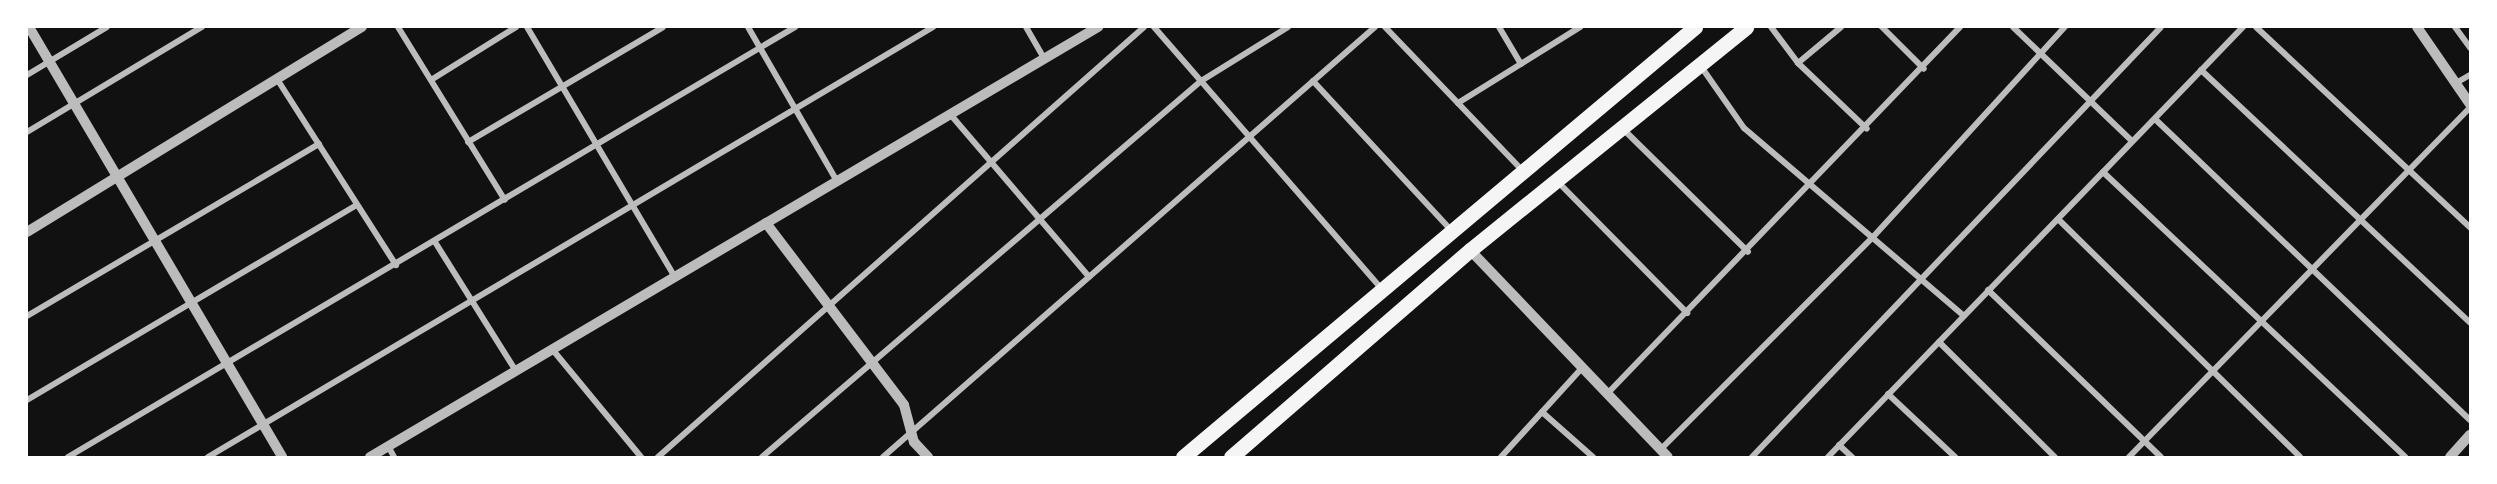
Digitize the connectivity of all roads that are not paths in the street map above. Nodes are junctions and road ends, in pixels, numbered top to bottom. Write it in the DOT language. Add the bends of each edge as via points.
graph roads {
  1 [pos="29,27"];
  2 [pos="107,27"];
  3 [pos="202,27"];
  4 [pos="362,27"];
  5 [pos="398,27"];
  6 [pos="516,27"];
  7 [pos="527,27"];
  8 [pos="663,27"];
  9 [pos="748,27"];
  10 [pos="795,27"];
  11 [pos="933,27"];
  12 [pos="1026,27"];
  13 [pos="1098,27"];
  14 [pos="1144,27"];
  15 [pos="1154,27"];
  16 [pos="1288,27"];
  17 [pos="1375,27"];
  18 [pos="1385,27"];
  19 [pos="1498,27"];
  20 [pos="1580,27"];
  21 [pos="1695,27"];
  22 [pos="1746,27"];
  23 [pos="1772,27"];
  24 [pos="1841,27"];
  25 [pos="1882,27"];
  26 [pos="1960,27"];
  27 [pos="2013,27"];
  28 [pos="2065,27"];
  29 [pos="2161,27"];
  30 [pos="2243,27"];
  31 [pos="2256,27"];
  32 [pos="2417,27"];
  33 [pos="2455,27"];
  34 [pos="349,30"];
  35 [pos="760,48"];
  36 [pos="2470,48"];
  37 [pos="2040,53"];
  38 [pos="1044,58"];
  39 [pos="50,62"];
  40 [pos="1698,62"];
  41 [pos="1798,63"];
  42 [pos="1521,64"];
  43 [pos="1924,69"];
  44 [pos="2201,70"];
  45 [pos="27,75"];
  46 [pos="2470,75"];
  47 [pos="277,79"];
  48 [pos="431,80"];
  49 [pos="1201,81"];
  50 [pos="1313,81"];
  51 [pos="2456,83"];
  52 [pos="561,89"];
  53 [pos="1458,103"];
  54 [pos="74,104"];
  55 [pos="2091,104"];
  56 [pos="794,106"];
  57 [pos="2470,106"];
  58 [pos="950,114"];
  59 [pos="2155,118"];
  60 [pos="1621,127"];
  61 [pos="1867,129"];
  62 [pos="27,132"];
  63 [pos="1250,137"];
  64 [pos="2132,141"];
  65 [pos="468,142"];
  66 [pos="319,144"];
  67 [pos="596,146"];
  68 [pos="991,164"];
  69 [pos="2408,166"];
  70 [pos="1521,169"];
  71 [pos="2103,172"];
  72 [pos="117,177"];
  73 [pos="1556,180"];
  74 [pos="837,181"];
  75 [pos="1812,186"];
  76 [pos="505,200"];
  77 [pos="357,205"];
  78 [pos="631,205"];
  79 [pos="2058,219"];
  80 [pos="2358,219"];
  81 [pos="1039,221"];
  82 [pos="766,223"];
  83 [pos="2470,227"];
  84 [pos="1450,229"];
  85 [pos="27,232"];
  86 [pos="1873,237"];
  87 [pos="152,238"];
  88 [pos="435,242"];
  89 [pos="1470,250"];
  90 [pos="1748,252"];
  91 [pos="396,265"];
  92 [pos="2311,265"];
  93 [pos="675,277"];
  94 [pos="1089,277"];
  95 [pos="1922,280"];
  96 [pos="1381,288"];
  97 [pos="1988,290"];
  98 [pos="470,300"];
  99 [pos="190,302"];
  100 [pos="830,308"];
  101 [pos="1688,313"];
  102 [pos="27,316"];
  103 [pos="1964,316"];
  104 [pos="2259,321"];
  105 [pos="2470,323"];
  106 [pos="1939,342"];
  107 [pos="552,349"];
  108 [pos="872,362"];
  109 [pos="228,365"];
  110 [pos="1582,368"];
  111 [pos="516,371"];
  112 [pos="2212,371"];
  113 [pos="1607,394"];
  114 [pos="1888,394"];
  115 [pos="27,400"];
  116 [pos="1542,412"];
  117 [pos="2470,420"];
  118 [pos="263,424"];
  119 [pos="914,430"];
  120 [pos="2470,435"];
  121 [pos="2144,441"];
  122 [pos="1839,445"];
  123 [pos="388,446"];
  124 [pos="1664,453"];
  125 [pos="68,457"];
  126 [pos="208,457"];
  127 [pos="282,457"];
  128 [pos="370,457"];
  129 [pos="394,457"];
  130 [pos="641,457"];
  131 [pos="658,457"];
  132 [pos="762,457"];
  133 [pos="883,457"];
  134 [pos="928,457"];
  135 [pos="1183,457"];
  136 [pos="1231,457"];
  137 [pos="1501,457"];
  138 [pos="1593,457"];
  139 [pos="1752,457"];
  140 [pos="1828,457"];
  141 [pos="1852,457"];
  142 [pos="1955,457"];
  143 [pos="2055,457"];
  144 [pos="2128,457"];
  145 [pos="2161,457"];
  146 [pos="2300,457"];
  147 [pos="2405,457"];
  148 [pos="2450,457"];
  1 -- 39 [label="street"];
  2 -- 39 [label="street"];
  3 -- 54 [label="street"];
  4 -- 34 [label="street"];
  5 -- 48 [label="street"];
  6 -- 48 [label="street"];
  7 -- 52 [label="street"];
  8 -- 52 [label="street"];
  9 -- 35 [label="street"];
  10 -- 35 [label="street"];
  11 -- 56 [label="street"];
  12 -- 38 [label="street"];
  13 -- 38 [label="street"];
  14 -- 68 [label="street"];
  15 -- 49 [label="street"];
  16 -- 49 [label="street"];
  17 -- 50 [label="street"];
  18 -- 53 [label="street"];
  19 -- 42 [label="street"];
  20 -- 42 [label="street"];
  21 -- 70 [label="main road"];
  22 -- 40 [label="main road"];
  23 -- 41 [label="street"];
  24 -- 41 [label="street"];
  25 -- 43 [label="street"];
  26 -- 43 [label="street"];
  27 -- 37 [label="street"];
  28 -- 37 [label="street"];
  29 -- 55 [label="street"];
  30 -- 44 [label="street"];
  31 -- 69 [label="street"];
  32 -- 51 [label="street"];
  33 -- 36 [label="street"];
  34 -- 47 [label="street"];
  35 -- 56 [label="street"];
  35 -- 67 [label="street"];
  37 -- 55 [label="street"];
  37 -- 86 [label="street"];
  38 -- 58 [label="street"];
  39 -- 45 [label="street"];
  39 -- 54 [label="street"];
  40 -- 60 [label="main road"];
  40 -- 75 [label="street" via="1744,128"];
  41 -- 61 [label="street"];
  42 -- 53 [label="street"];
  43 -- 61 [label="street"];
  44 -- 59 [label="street"];
  44 -- 80 [label="street"];
  46 -- 51 [label="street"];
  47 -- 66 [label="street"];
  47 -- 72 [label="street"];
  48 -- 65 [label="street"];
  49 -- 63 [label="street"];
  49 -- 81 [label="street"];
  50 -- 63 [label="street"];
  50 -- 84 [label="street"];
  51 -- 57 [label="street"];
  52 -- 65 [label="street"];
  52 -- 67 [label="street"];
  53 -- 70 [label="street"];
  54 -- 62 [label="street"];
  54 -- 72 [label="street"];
  55 -- 64 [label="street"];
  55 -- 95 [label="street"];
  56 -- 74 [label="street"];
  56 -- 78 [label="street"];
  57 -- 69 [label="street"];
  58 -- 68 [label="street"];
  58 -- 74 [label="street"];
  59 -- 64 [label="street"];
  59 -- 92 [label="street"];
  60 -- 73 [label="main road"];
  60 -- 90 [label="street"];
  61 -- 75 [label="street"];
  63 -- 94 [label="street"];
  63 -- 96 [label="street"];
  64 -- 71 [label="street"];
  65 -- 76 [label="street"];
  66 -- 77 [label="street"];
  66 -- 87 [label="street"];
  67 -- 76 [label="street"];
  67 -- 78 [label="street"];
  68 -- 81 [label="street"];
  68 -- 100 [label="street"];
  69 -- 80 [label="street"];
  69 -- 83 [label="street"];
  70 -- 84 [label="main road"];
  71 -- 79 [label="street"];
  71 -- 104 [label="street"];
  72 -- 85 [label="street"];
  72 -- 87 [label="street"];
  73 -- 89 [label="main road"];
  73 -- 101 [label="street"];
  74 -- 82 [label="street"];
  75 -- 86 [label="street"];
  75 -- 90 [label="street"];
  76 -- 88 [label="street"];
  77 -- 91 [label="street"];
  77 -- 99 [label="street"];
  78 -- 93 [label="street"];
  78 -- 98 [label="street"];
  79 -- 97 [label="street"];
  79 -- 112 [label="street"];
  80 -- 92 [label="street"];
  80 -- 105 [label="street"];
  81 -- 94 [label="street"];
  81 -- 108 [label="street"];
  82 -- 93 [label="street"];
  82 -- 100 [label="street"];
  84 -- 96 [label="main road"];
  86 -- 95 [label="street"];
  86 -- 124 [label="street"];
  87 -- 99 [label="street"];
  87 -- 102 [label="street"];
  88 -- 91 [label="street"];
  88 -- 98 [label="street"];
  89 -- 110 [label="street"];
  89 -- 136 [label="main road"];
  90 -- 101 [label="street"];
  91 -- 109 [label="street"];
  92 -- 104 [label="street"];
  92 -- 117 [label="street"];
  93 -- 107 [label="street"];
  94 -- 119 [label="street"];
  95 -- 103 [label="street"];
  95 -- 139 [label="street"];
  96 -- 135 [label="main road"];
  97 -- 103 [label="street"];
  97 -- 121 [label="street"];
  98 -- 111 [label="street"];
  98 -- 118 [label="street"];
  99 -- 109 [label="street"];
  99 -- 115 [label="street"];
  100 -- 108 [label="street"];
  100 -- 131 [label="street"];
  101 -- 113 [label="street"];
  103 -- 106 [label="street"];
  104 -- 112 [label="street"];
  104 -- 147 [label="street"];
  106 -- 114 [label="street"];
  106 -- 143 [label="street"];
  107 -- 111 [label="street"];
  107 -- 130 [label="street"];
  108 -- 119 [label="street" via="904,405"];
  108 -- 132 [label="street"];
  109 -- 118 [label="street"];
  109 -- 125 [label="street"];
  110 -- 113 [label="street"];
  110 -- 116 [label="street"];
  111 -- 123 [label="street"];
  112 -- 121 [label="street"];
  112 -- 146 [label="street"];
  113 -- 124 [label="street"];
  114 -- 122 [label="street"];
  114 -- 142 [label="street"];
  116 -- 137 [label="street"];
  116 -- 138 [label="street"];
  118 -- 126 [label="street"];
  118 -- 127 [label="street"];
  119 -- 133 [label="street"];
  119 -- 134 [label="street" via="914,442"];
  120 -- 148 [label="street"];
  121 -- 144 [label="street"];
  121 -- 145 [label="street"];
  122 -- 140 [label="street"];
  122 -- 141 [label="street"];
  123 -- 128 [label="street"];
  123 -- 129 [label="street"];
}
